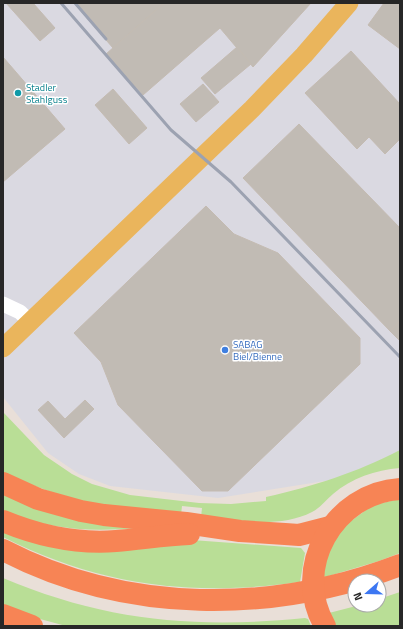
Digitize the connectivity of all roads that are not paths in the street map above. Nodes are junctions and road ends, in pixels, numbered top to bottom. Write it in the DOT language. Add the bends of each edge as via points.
graph roads {
  1 [pos="349,3"];
  2 [pos="3,304"];
  3 [pos="30,322"];
  4 [pos="3,348"];
  5 [pos="3,483"];
  6 [pos="400,489"];
  7 [pos="3,521"];
  8 [pos="330,527"];
  9 [pos="240,531"];
  10 [pos="3,550"];
  11 [pos="400,565"];
  12 [pos="3,566"];
  13 [pos="400,580"];
  14 [pos="387,584"];
  15 [pos="347,597"];
  16 [pos="3,615"];
  17 [pos="3,623"];
  18 [pos="323,623"];
  19 [pos="19,626"];
  20 [pos="32,626"];
  1 -- 3 [label="main road" via="252,109"];
  2 -- 3 [label="street" via="20,312"];
  3 -- 4 [label="main road"];
  5 -- 9 [label="highway" via="38,499 81,511"];
  6 -- 8 [label="highway" via="374,494 364,499 345,512"];
  7 -- 9 [label="highway" via="48,536 81,541 116,541"];
  8 -- 9 [label="highway" via="299,535"];
  8 -- 18 [label="highway" via="318,550 314,574 314,593"];
  10 -- 11 [label="highway" via="58,574 103,587 151,596 194,600 251,600 300,594 346,583"];
  12 -- 15 [label="highway" via="57,588 96,600 168,612 266,612"];
  13 -- 14 [label="highway"];
  16 -- 20 [label="highway"];
  17 -- 19 [label="highway"];
}
